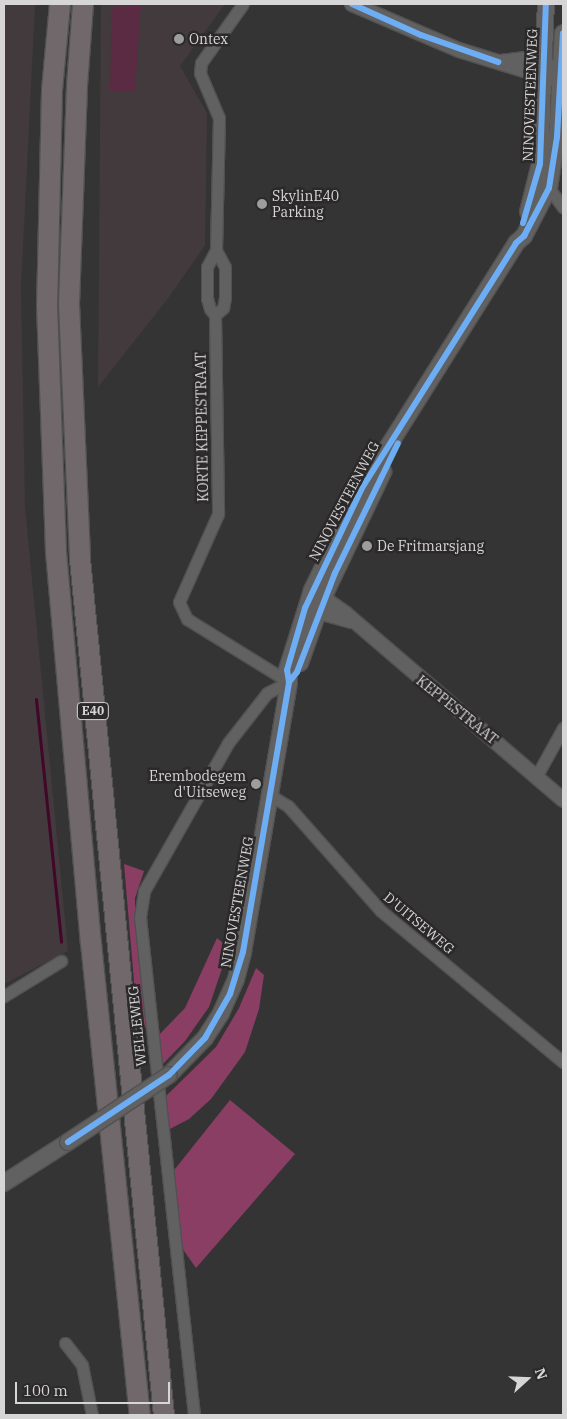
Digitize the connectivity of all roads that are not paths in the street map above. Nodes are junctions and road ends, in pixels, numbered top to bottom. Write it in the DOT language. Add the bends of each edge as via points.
graph roads {
  1 [pos="60,4"];
  2 [pos="83,4"];
  3 [pos="243,4"];
  4 [pos="352,4"];
  5 [pos="546,4"];
  6 [pos="563,33"];
  7 [pos="542,57"];
  8 [pos="498,62"];
  9 [pos="542,76"];
  10 [pos="562,82"];
  11 [pos="549,188"];
  12 [pos="563,207"];
  13 [pos="516,242"];
  14 [pos="216,250"];
  15 [pos="216,315"];
  16 [pos="314,602"];
  17 [pos="289,682"];
  18 [pos="563,728"];
  19 [pos="537,775"];
  20 [pos="268,794"];
  21 [pos="563,800"];
  22 [pos="61,961"];
  23 [pos="4,996"];
  24 [pos="563,1062"];
  25 [pos="4,1183"];
  26 [pos="65,1343"];
  27 [pos="92,1415"];
  28 [pos="140,1415"];
  29 [pos="164,1415"];
  30 [pos="194,1415"];
  1 -- 28 [label="highway, E40" via="52,90 47,304 56,552 88,915"];
  2 -- 29 [label="highway, E40" via="69,304 80,559"];
  3 -- 14 [label="street, KORTE KEPPESTRAAT" via="201,63 202,83 217,108 219,118"];
  4 -- 8 [label="street" via="429,38"];
  5 -- 7 [label="main road, NINOVESTEENWEG"];
  6 -- 10 [label="main road, NINOVESTEENWEG"];
  7 -- 8 [label="street"];
  7 -- 9 [label="main road, NINOVESTEENWEG"];
  7 -- 10 [label="street"];
  8 -- 9 [label="street"];
  9 -- 10 [label="street"];
  9 -- 13 [label="main road, NINOVESTEENWEG" via="540,164"];
  10 -- 11 [label="main road, NINOVESTEENWEG" via="558,137"];
  11 -- 12 [label="street"];
  11 -- 13 [label="main road, NINOVESTEENWEG" via="524,236"];
  13 -- 16 [label="main road, NINOVESTEENWEG" via="362,488"];
  14 -- 15 [label="street, KORTE KEPPESTRAAT" via="207,267 207,298"];
  14 -- 15 [label="street, KORTE KEPPESTRAAT" via="225,267 225,298 223,308"];
  15 -- 17 [label="street, KORTE KEPPESTRAAT" via="218,514 179,602 187,619"];
  16 -- 17 [label="main road, NINOVESTEENWEG" via="289,664"];
  16 -- 19 [label="street, KEPPESTRAAT" via="351,621"];
  17 -- 20 [label="main road, NINOVESTEENWEG"];
  17 -- 30 [label="street, WELLEWEG" via="267,693 228,743 144,891 140,917"];
  18 -- 19 [label="street"];
  19 -- 21 [label="street, KEPPESTRAAT"];
  20 -- 24 [label="street, D'UITSEWEG" via="288,806 381,911"];
  20 -- 25 [label="main road, NINOVESTEENWEG, bridge" via="243,952 236,979 221,1013 205,1038 169,1075"];
  22 -- 23 [label="street"];
  26 -- 27 [label="street" via="82,1365"];
}
